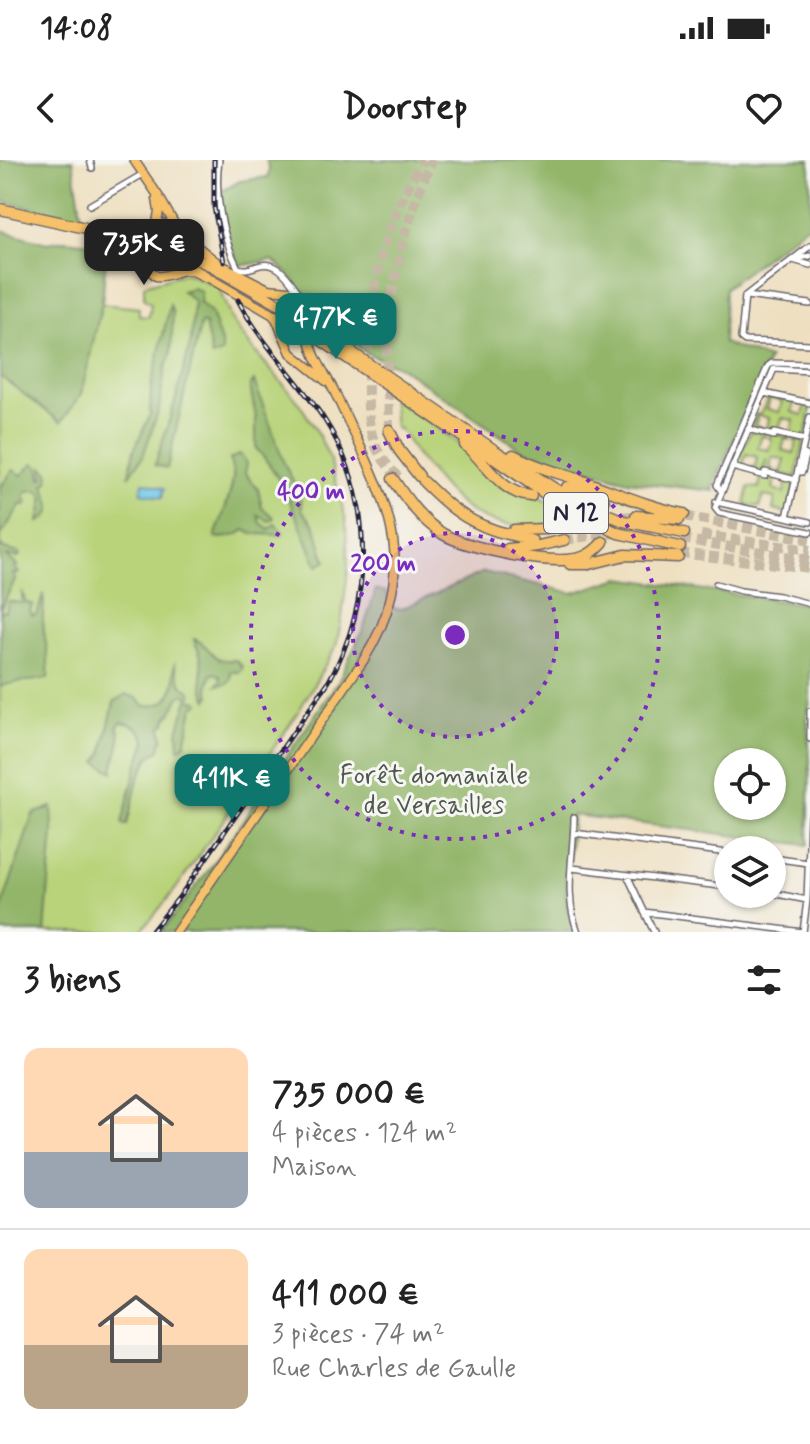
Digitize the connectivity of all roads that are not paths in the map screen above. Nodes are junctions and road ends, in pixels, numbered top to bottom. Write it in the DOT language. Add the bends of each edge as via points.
graph roads {
  1 [pos="90,160"];
  2 [pos="134,160"];
  3 [pos="219,160"];
  4 [pos="92,168"];
  5 [pos="143,174"];
  6 [pos="90,205"];
  7 [pos="0,212"];
  8 [pos="163,214"];
  9 [pos="57,221"];
  10 [pos="178,230"];
  11 [pos="98,236"];
  12 [pos="810,246"];
  13 [pos="148,255"];
  14 [pos="810,256"];
  15 [pos="792,260"];
  16 [pos="219,264"];
  17 [pos="810,265"];
  18 [pos="205,276"];
  19 [pos="250,281"];
  20 [pos="745,296"];
  21 [pos="303,299"];
  22 [pos="810,304"];
  23 [pos="308,314"];
  24 [pos="275,316"];
  25 [pos="314,339"];
  26 [pos="810,344"];
  27 [pos="287,347"];
  28 [pos="810,364"];
  29 [pos="772,366"];
  30 [pos="810,371"];
  31 [pos="386,376"];
  32 [pos="334,391"];
  33 [pos="764,393"];
  34 [pos="810,403"];
  35 [pos="810,417"];
  36 [pos="748,429"];
  37 [pos="389,430"];
  38 [pos="453,431"];
  39 [pos="805,440"];
  40 [pos="483,441"];
  41 [pos="732,467"];
  42 [pos="544,469"];
  43 [pos="796,480"];
  44 [pos="567,487"];
  45 [pos="722,492"];
  46 [pos="531,496"];
  47 [pos="716,502"];
  48 [pos="635,514"];
  49 [pos="787,517"];
  50 [pos="471,520"];
  51 [pos="810,522"];
  52 [pos="547,529"];
  53 [pos="810,532"];
  54 [pos="661,537"];
  55 [pos="564,540"];
  56 [pos="532,541"];
  57 [pos="680,546"];
  58 [pos="550,550"];
  59 [pos="512,554"];
  60 [pos="716,584"];
  61 [pos="810,604"];
  62 [pos="810,711"];
  63 [pos="810,730"];
  64 [pos="810,739"];
  65 [pos="574,817"];
  66 [pos="810,817"];
  67 [pos="574,833"];
  68 [pos="810,839"];
  69 [pos="714,851"];
  70 [pos="786,860"];
  71 [pos="808,863"];
  72 [pos="572,868"];
  73 [pos="627,875"];
  74 [pos="714,885"];
  75 [pos="786,896"];
  76 [pos="807,900"];
  77 [pos="644,912"];
  78 [pos="176,932"];
  79 [pos="578,932"];
  80 [pos="654,932"];
  81 [pos="803,932"];
  1 -- 4 [label="street"];
  2 -- 5 [label="main road"];
  3 -- 21 [label="street" via="218,199 238,269 274,266"];
  5 -- 6 [label="street"];
  5 -- 8 [label="main road"];
  7 -- 9 [label="highway, N 12"];
  7 -- 11 [label="highway, N 12"];
  8 -- 10 [label="main road"];
  8 -- 10 [label="main road" via="156,232 166,224"];
  9 -- 16 [label="highway" via="159,238"];
  9 -- 31 [label="highway, N 12" via="190,256 297,315"];
  10 -- 16 [label="main road"];
  11 -- 18 [label="highway"];
  11 -- 25 [label="highway, N 12" via="181,258 241,289"];
  12 -- 15 [label="street"];
  13 -- 18 [label="main road" via="148,268 156,276 186,269"];
  14 -- 15 [label="street"];
  15 -- 17 [label="street"];
  15 -- 20 [label="street"];
  16 -- 19 [label="main road"];
  18 -- 24 [label="main road"];
  19 -- 21 [label="main road"];
  19 -- 31 [label="highway"];
  20 -- 22 [label="street"];
  20 -- 26 [label="street" via="745,341"];
  21 -- 23 [label="main road"];
  24 -- 25 [label="highway"];
  24 -- 27 [label="main road"];
  25 -- 27 [label="main road" via="301,352"];
  25 -- 32 [label="main road" via="315,356"];
  25 -- 38 [label="highway, N 12"];
  27 -- 32 [label="main road"];
  28 -- 29 [label="street"];
  29 -- 30 [label="street"];
  29 -- 33 [label="street"];
  29 -- 45 [label="street" via="717,485"];
  31 -- 40 [label="highway, N 12"];
  32 -- 78 [label="main road" via="387,507 395,557 389,606 363,661"];
  33 -- 34 [label="street"];
  33 -- 36 [label="street"];
  35 -- 39 [label="street"];
  36 -- 39 [label="street"];
  36 -- 41 [label="street"];
  37 -- 50 [label="highway" via="422,479 445,504"];
  38 -- 46 [label="highway" via="452,436 506,487"];
  38 -- 57 [label="highway, N 12" via="566,508 641,543"];
  39 -- 43 [label="street"];
  40 -- 42 [label="highway"];
  40 -- 57 [label="highway, N 12" via="574,501"];
  41 -- 43 [label="street"];
  41 -- 45 [label="street"];
  42 -- 44 [label="highway" via="585,485 601,502 585,490"];
  42 -- 48 [label="highway" via="684,517"];
  43 -- 49 [label="street"];
  45 -- 47 [label="street"];
  47 -- 49 [label="street"];
  47 -- 53 [label="street" via="719,513"];
  49 -- 51 [label="street"];
  50 -- 52 [label="highway" via="517,531"];
  50 -- 56 [label="highway"];
  54 -- 57 [label="highway"];
  55 -- 59 [label="highway" via="511,549 459,538 424,514 395,478 414,509 441,532 476,548"];
  57 -- 59 [label="highway" via="575,565"];
  58 -- 59 [label="highway" via="575,555 601,541 590,554 574,559"];
  60 -- 61 [label="street"];
  62 -- 63 [label="street"];
  63 -- 64 [label="street"];
  65 -- 67 [label="street"];
  66 -- 68 [label="street"];
  67 -- 69 [label="street"];
  67 -- 72 [label="street"];
  68 -- 71 [label="street"];
  70 -- 71 [label="street"];
  71 -- 76 [label="street"];
  72 -- 73 [label="street"];
  72 -- 79 [label="street" via="569,897"];
  73 -- 74 [label="street"];
  73 -- 77 [label="street"];
  75 -- 76 [label="street"];
  76 -- 81 [label="street"];
  77 -- 80 [label="street"];
  77 -- 81 [label="street"];
}
